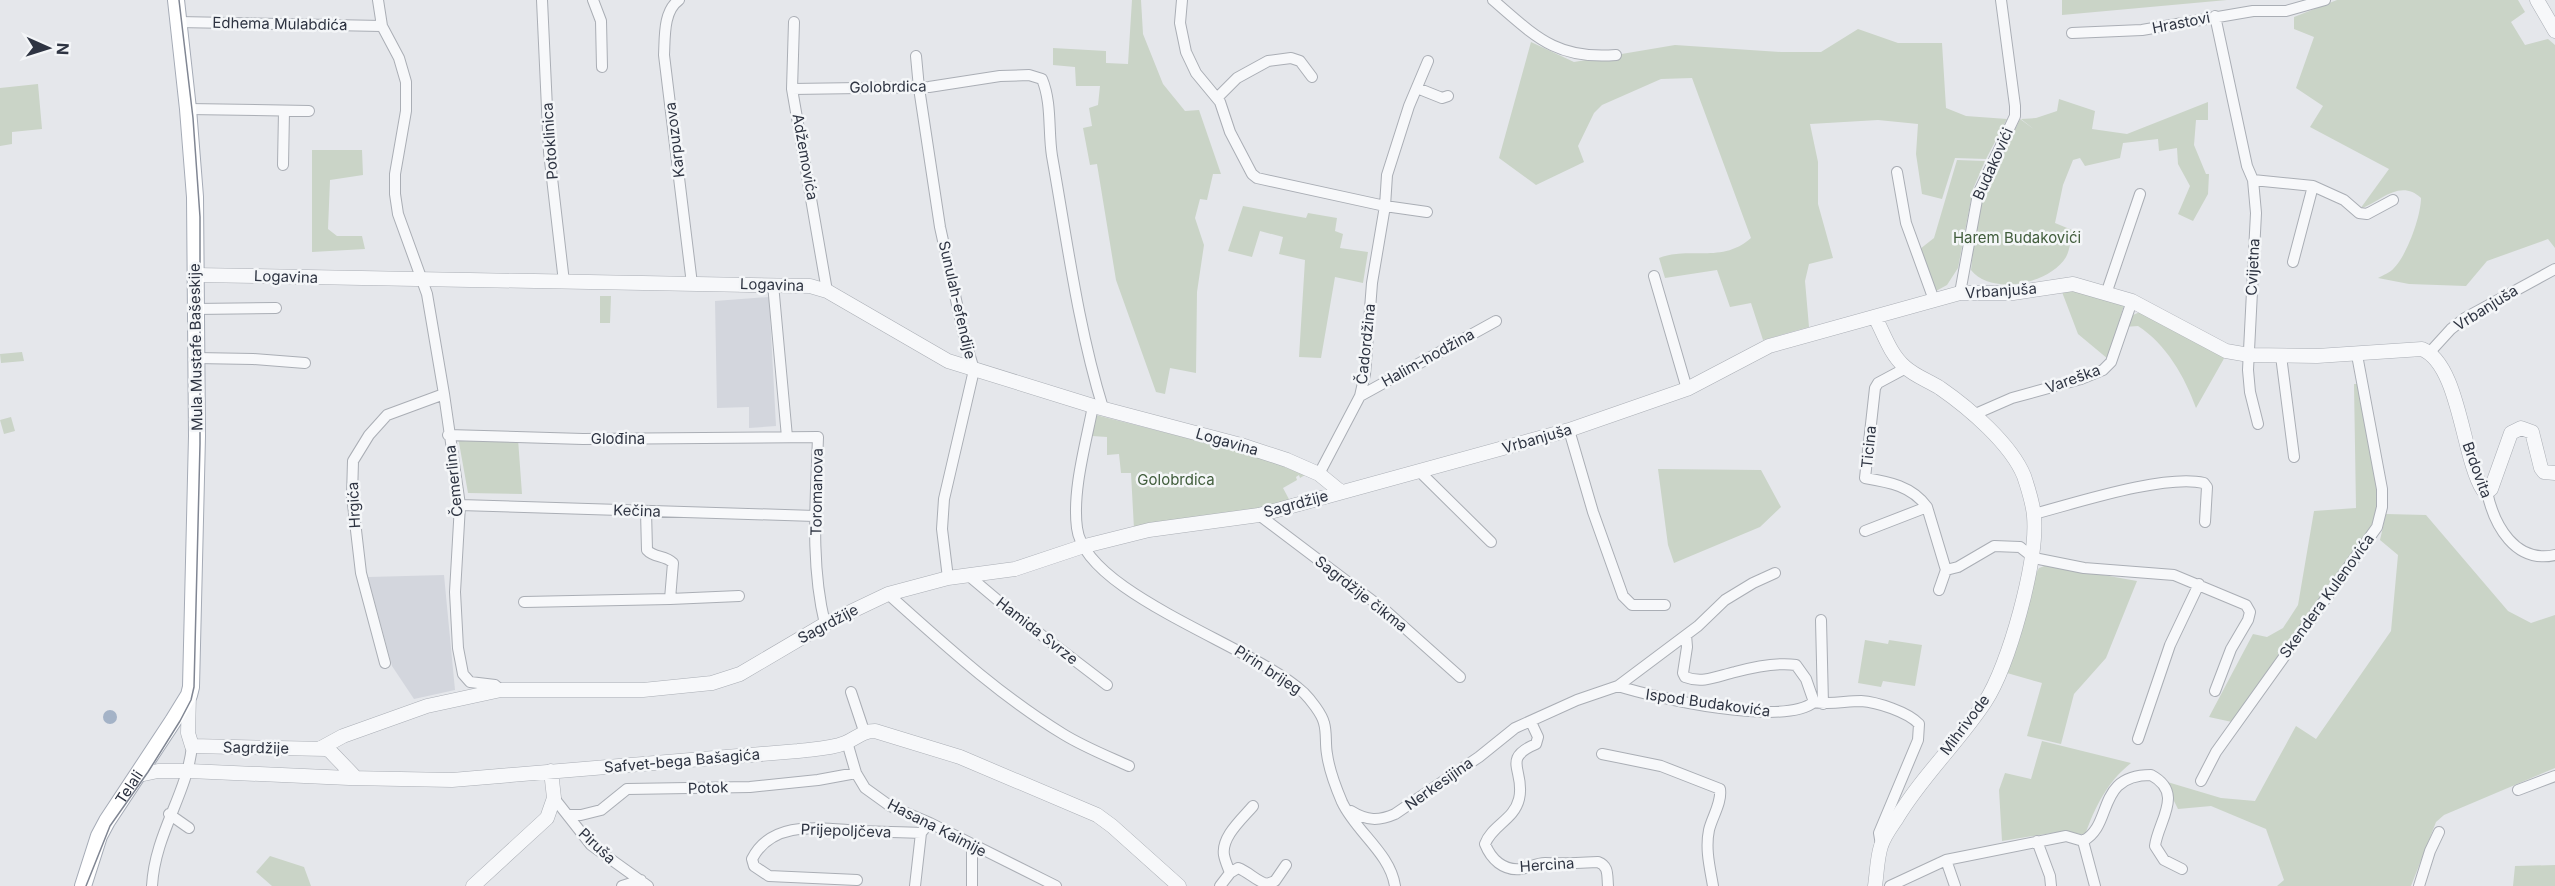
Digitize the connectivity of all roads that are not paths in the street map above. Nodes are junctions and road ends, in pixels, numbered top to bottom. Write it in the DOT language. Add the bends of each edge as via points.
graph roads {
  1 [pos="176,0"];
  2 [pos="378,0"];
  3 [pos="542,0"];
  4 [pos="593,0"];
  5 [pos="679,0"];
  6 [pos="1182,0"];
  7 [pos="1493,0"];
  8 [pos="2001,0"];
  9 [pos="2325,0"];
  10 [pos="2537,0"];
  11 [pos="2215,16"];
  12 [pos="178,22"];
  13 [pos="794,22"];
  14 [pos="382,26"];
  15 [pos="2555,31"];
  16 [pos="2072,33"];
  17 [pos="1616,55"];
  18 [pos="916,56"];
  19 [pos="1428,61"];
  20 [pos="602,67"];
  21 [pos="1312,77"];
  22 [pos="919,87"];
  23 [pos="792,88"];
  24 [pos="1417,88"];
  25 [pos="1448,96"];
  26 [pos="1217,98"];
  27 [pos="188,109"];
  28 [pos="284,111"];
  29 [pos="309,111"];
  30 [pos="283,165"];
  31 [pos="1897,172"];
  32 [pos="2253,180"];
  33 [pos="2313,186"];
  34 [pos="2140,194"];
  35 [pos="2394,200"];
  36 [pos="1385,206"];
  37 [pos="1427,212"];
  38 [pos="2293,262"];
  39 [pos="2555,269"];
  40 [pos="195,275"];
  41 [pos="1654,276"];
  42 [pos="420,281"];
  43 [pos="564,282"];
  44 [pos="692,284"];
  45 [pos="773,284"];
  46 [pos="826,291"];
  47 [pos="2107,291"];
  48 [pos="1960,293"];
  49 [pos="1934,300"];
  50 [pos="2132,301"];
  51 [pos="276,308"];
  52 [pos="195,309"];
  53 [pos="1875,317"];
  54 [pos="1496,321"];
  55 [pos="2430,352"];
  56 [pos="2249,355"];
  57 [pos="2356,355"];
  58 [pos="2281,356"];
  59 [pos="196,358"];
  60 [pos="305,363"];
  61 [pos="1906,368"];
  62 [pos="974,370"];
  63 [pos="1687,389"];
  64 [pos="444,394"];
  65 [pos="1360,396"];
  66 [pos="1098,407"];
  67 [pos="1972,415"];
  68 [pos="2258,424"];
  69 [pos="1569,430"];
  70 [pos="448,435"];
  71 [pos="787,437"];
  72 [pos="2294,457"];
  73 [pos="1420,472"];
  74 [pos="2555,473"];
  75 [pos="1319,474"];
  76 [pos="1341,492"];
  77 [pos="2487,492"];
  78 [pos="460,505"];
  79 [pos="1927,507"];
  80 [pos="646,511"];
  81 [pos="2034,514"];
  82 [pos="1258,515"];
  83 [pos="815,516"];
  84 [pos="2205,522"];
  85 [pos="1865,531"];
  86 [pos="1491,542"];
  87 [pos="1081,547"];
  88 [pos="2555,555"];
  89 [pos="2034,558"];
  90 [pos="1947,570"];
  91 [pos="1775,573"];
  92 [pos="969,576"];
  93 [pos="948,578"];
  94 [pos="2199,584"];
  95 [pos="1939,590"];
  96 [pos="888,594"];
  97 [pos="739,596"];
  98 [pos="670,599"];
  99 [pos="524,602"];
  100 [pos="1665,604"];
  101 [pos="1821,620"];
  102 [pos="825,624"];
  103 [pos="1686,635"];
  104 [pos="385,663"];
  105 [pos="1460,677"];
  106 [pos="1107,686"];
  107 [pos="1618,686"];
  108 [pos="501,690"];
  109 [pos="2215,691"];
  110 [pos="851,692"];
  111 [pos="189,695"];
  112 [pos="1818,703"];
  113 [pos="1531,722"];
  114 [pos="864,731"];
  115 [pos="2138,739"];
  116 [pos="847,742"];
  117 [pos="192,746"];
  118 [pos="321,748"];
  119 [pos="1602,754"];
  120 [pos="1129,766"];
  121 [pos="189,771"];
  122 [pos="551,771"];
  123 [pos="856,772"];
  124 [pos="139,775"];
  125 [pos="2555,776"];
  126 [pos="355,777"];
  127 [pos="2201,781"];
  128 [pos="2518,790"];
  129 [pos="554,798"];
  130 [pos="1342,803"];
  131 [pos="1253,806"];
  132 [pos="169,814"];
  133 [pos="567,815"];
  134 [pos="930,823"];
  135 [pos="189,828"];
  136 [pos="2439,832"];
  137 [pos="921,833"];
  138 [pos="2037,841"];
  139 [pos="2083,842"];
  140 [pos="1881,845"];
  141 [pos="972,846"];
  142 [pos="1946,860"];
  143 [pos="1286,865"];
  144 [pos="2182,869"];
  145 [pos="1230,873"];
  146 [pos="857,880"];
  147 [pos="644,883"];
  148 [pos="83,886"];
  149 [pos="152,886"];
  150 [pos="473,886"];
  151 [pos="622,886"];
  152 [pos="915,886"];
  153 [pos="972,886"];
  154 [pos="1056,886"];
  155 [pos="1179,886"];
  156 [pos="1220,886"];
  157 [pos="1395,886"];
  158 [pos="1608,886"];
  159 [pos="1713,886"];
  160 [pos="1875,886"];
  161 [pos="1890,886"];
  162 [pos="1955,886"];
  163 [pos="2050,886"];
  164 [pos="2095,886"];
  165 [pos="2419,886"];
  1 -- 12 [label="main road, Mula Mustafe Bašeskije"];
  2 -- 14 [label="street, Čemerlina"];
  3 -- 43 [label="street, Potoklinica" via="549,152"];
  4 -- 20 [label="street" via="601,21"];
  5 -- 44 [label="street, Karpuzova" via="669,14 664,55"];
  6 -- 26 [label="street" via="1180,23 1186,52 1196,73"];
  7 -- 17 [label="street" via="1552,46 1581,55"];
  8 -- 48 [label="street, Budakovići" via="2015,116 1978,194"];
  9 -- 11 [label="street, Hrastovi" via="2286,11 2253,10"];
  10 -- 15 [label="street"];
  11 -- 16 [label="street, Hrastovi" via="2142,30"];
  11 -- 32 [label="street, Cvijetna"];
  12 -- 14 [label="street, Edhema Mulabdića"];
  12 -- 27 [label="main road, Mula Mustafe Bašeskije"];
  13 -- 23 [label="street, Adžemovića"];
  14 -- 42 [label="street, Čemerlina" via="399,58 406,82 395,194"];
  18 -- 22 [label="street, Sunulah-efendije"];
  19 -- 24 [label="street, Čadordžina"];
  21 -- 26 [label="street" via="1300,61 1268,61 1237,78"];
  22 -- 23 [label="street, Golobrdica"];
  22 -- 62 [label="street, Sunulah-efendije" via="940,227"];
  22 -- 66 [label="street, Golobrdica" via="1000,76 1029,75 1042,79 1049,140"];
  23 -- 46 [label="street, Adžemovića"];
  24 -- 25 [label="street" via="1442,98"];
  24 -- 36 [label="street, Čadordžina" via="1387,175"];
  26 -- 36 [label="street" via="1248,168 1257,178"];
  27 -- 28 [label="street"];
  27 -- 40 [label="main road, Mula Mustafe Bašeskije" via="195,197"];
  28 -- 29 [label="street"];
  28 -- 30 [label="street"];
  31 -- 49 [label="street" via="1906,223"];
  32 -- 33 [label="street"];
  32 -- 56 [label="street, Cvijetna" via="2256,213"];
  33 -- 35 [label="street" via="2344,200 2359,213 2367,214"];
  33 -- 38 [label="street"];
  34 -- 47 [label="street"];
  36 -- 37 [label="street"];
  36 -- 65 [label="street, Čadordžina"];
  39 -- 55 [label="street, Vrbanjuša" via="2465,318"];
  40 -- 42 [label="street, Logavina"];
  40 -- 52 [label="main road, Mula Mustafe Bašeskije"];
  41 -- 63 [label="street"];
  42 -- 43 [label="street, Logavina"];
  42 -- 64 [label="street, Čemerlina" via="427,294"];
  43 -- 44 [label="street, Logavina"];
  44 -- 45 [label="street, Logavina"];
  45 -- 46 [label="street, Logavina"];
  45 -- 71 [label="street"];
  46 -- 62 [label="street, Logavina" via="948,361"];
  47 -- 48 [label="street, Vrbanjuša" via="2073,284 2013,293"];
  47 -- 50 [label="street, Vrbanjuša"];
  48 -- 49 [label="street, Vrbanjuša"];
  49 -- 53 [label="street, Vrbanjuša"];
  50 -- 56 [label="street, Vrbanjuša" via="2226,351"];
  50 -- 67 [label="street, Vareška" via="2112,362 2103,370 2012,398"];
  51 -- 52 [label="street"];
  52 -- 59 [label="main road, Mula Mustafe Bašeskije"];
  53 -- 61 [label="street, Mihrivode" via="1892,352"];
  53 -- 63 [label="street, Vrbanjuša" via="1769,345"];
  54 -- 65 [label="street, Halim-hodžina"];
  55 -- 57 [label="street, Vrbanjuša" via="2409,349"];
  55 -- 77 [label="street, Brdovita" via="2447,380 2480,486"];
  56 -- 58 [label="street, Vrbanjuša"];
  56 -- 68 [label="street, Cvijetna" via="2250,392"];
  57 -- 58 [label="street, Vrbanjuša"];
  57 -- 127 [label="street, Skendera Kulenovića" via="2382,489 2377,527 2216,752"];
  58 -- 72 [label="street"];
  59 -- 60 [label="street"];
  59 -- 111 [label="main road, Mula Mustafe Bašeskije"];
  61 -- 67 [label="street, Mihrivode" via="1940,388"];
  61 -- 79 [label="street, Ticina" via="1875,388 1865,478 1915,493"];
  62 -- 66 [label="street, Logavina"];
  62 -- 93 [label="street, Sunulah-efendije" via="944,499 942,529"];
  63 -- 69 [label="street, Vrbanjuša"];
  64 -- 70 [label="street, Čemerlina"];
  64 -- 104 [label="street, Hrgića" via="387,415 353,461 352,496 361,573"];
  65 -- 75 [label="street, Čadordžina"];
  66 -- 75 [label="street, Logavina" via="1240,445"];
  66 -- 87 [label="street" via="1078,496"];
  67 -- 81 [label="street, Mihrivode" via="2007,448 2023,474"];
  69 -- 73 [label="street, Vrbanjuša"];
  69 -- 100 [label="street" via="1623,596 1632,605"];
  70 -- 71 [label="street, Glođina" via="583,439"];
  70 -- 78 [label="street, Čemerlina"];
  71 -- 83 [label="street, Toromanova" via="819,437"];
  73 -- 76 [label="street, Vrbanjuša"];
  73 -- 86 [label="street"];
  74 -- 77 [label="street" via="2544,472 2532,432 2521,428 2511,433"];
  75 -- 76 [label="street, Logavina"];
  76 -- 82 [label="street, Sagrdžije"];
  77 -- 88 [label="street, Brdovita" via="2497,525 2516,546 2533,556"];
  78 -- 80 [label="street, Kečina"];
  78 -- 108 [label="street, Čemerlina" via="454,592 463,674 470,682 495,684"];
  79 -- 85 [label="street"];
  79 -- 90 [label="street"];
  80 -- 83 [label="street, Kečina"];
  80 -- 98 [label="street" via="647,550 673,563"];
  81 -- 84 [label="street" via="2106,495 2195,481 2207,488"];
  81 -- 89 [label="street, Mihrivode"];
  82 -- 87 [label="street, Sagrdžije" via="1149,530"];
  82 -- 105 [label="street, Sagrdžije čikma" via="1386,611"];
  83 -- 102 [label="street, Toromanova" via="820,604"];
  87 -- 92 [label="street, Sagrdžije" via="1015,569"];
  87 -- 130 [label="street, Pirin brijeg" via="1128,591 1236,648 1304,693 1324,721 1327,756"];
  89 -- 90 [label="street" via="2020,547 1994,546"];
  89 -- 94 [label="street" via="2084,568 2174,575"];
  89 -- 140 [label="street, Mihrivode" via="2011,639 1985,702 1905,804"];
  90 -- 95 [label="street"];
  91 -- 103 [label="street, Ispod Budakovića" via="1725,600"];
  92 -- 93 [label="street, Sagrdžije"];
  92 -- 106 [label="street, Hamida Svrze"];
  93 -- 96 [label="street, Sagrdžije"];
  94 -- 109 [label="street" via="2246,605 2250,612"];
  94 -- 115 [label="street" via="2170,645"];
  96 -- 102 [label="street, Sagrdžije"];
  96 -- 120 [label="street" via="974,671 1051,726"];
  97 -- 98 [label="street"];
  98 -- 99 [label="street"];
  101 -- 112 [label="street"];
  102 -- 108 [label="street, Sagrdžije" via="740,674 712,683 643,690"];
  103 -- 107 [label="street, Ispod Budakovića"];
  103 -- 112 [label="street, Ispod Budakovića" via="1685,677 1711,679 1736,671 1796,665"];
  107 -- 112 [label="street, Ispod Budakovića" via="1649,696 1768,712 1796,711"];
  107 -- 113 [label="street, Ispod Budakovića"];
  108 -- 118 [label="street, Sagrdžije" via="435,704"];
  110 -- 114 [label="street"];
  111 -- 117 [label="street" via="188,733"];
  111 -- 124 [label="main road, Telali"];
  112 -- 140 [label="street, Mihrivode" via="1864,701 1908,716 1918,724 1918,740 1879,833"];
  113 -- 130 [label="street, Nerkesijina" via="1515,728 1384,819 1363,818"];
  113 -- 158 [label="street, Hercina" via="1538,736 1536,744 1522,750 1515,762 1520,798 1515,810 1487,837 1488,853 1496,862 1513,868 1598,862 1607,870"];
  114 -- 116 [label="street, Safvet-bega Bašagića"];
  114 -- 155 [label="street" via="887,734 960,757 1097,815"];
  116 -- 122 [label="street, Safvet-bega Bašagića" via="798,751"];
  116 -- 123 [label="street, Hasana Kaimije"];
  117 -- 118 [label="street, Sagrdžije"];
  117 -- 121 [label="street"];
  118 -- 126 [label="street" via="330,750"];
  119 -- 159 [label="street" via="1661,766 1720,789 1708,842"];
  121 -- 124 [label="street, Safvet-bega Bašagića"];
  121 -- 126 [label="street, Safvet-bega Bašagića"];
  121 -- 132 [label="street"];
  122 -- 126 [label="street, Safvet-bega Bašagića" via="452,780"];
  122 -- 129 [label="street"];
  123 -- 133 [label="street, Potok" via="750,788 627,789 601,810"];
  123 -- 134 [label="street, Hasana Kaimije" via="865,788 891,806"];
  124 -- 148 [label="main road, Telali" via="99,836"];
  125 -- 128 [label="street"];
  129 -- 133 [label="street, Piruša"];
  129 -- 150 [label="street" via="547,818"];
  130 -- 157 [label="street, Pirin brijeg" via="1392,872"];
  131 -- 145 [label="street" via="1225,843"];
  132 -- 135 [label="street"];
  132 -- 149 [label="street"];
  133 -- 147 [label="street, Piruša" via="591,845"];
  134 -- 137 [label="street"];
  134 -- 141 [label="street, Hasana Kaimije"];
  136 -- 165 [label="street"];
  137 -- 146 [label="street, Prijepoljčeva" via="792,830 767,840 752,859 754,866 769,876"];
  137 -- 152 [label="street"];
  138 -- 139 [label="street" via="2066,836"];
  138 -- 142 [label="street"];
  138 -- 163 [label="street"];
  139 -- 144 [label="street" via="2092,837 2117,787 2129,777 2151,775 2163,783 2168,798 2155,846 2164,860"];
  139 -- 164 [label="street"];
  140 -- 160 [label="street, Mihrivode"];
  141 -- 153 [label="street"];
  141 -- 154 [label="street, Hasana Kaimije"];
  142 -- 161 [label="street"];
  142 -- 162 [label="street"];
  143 -- 145 [label="street" via="1267,884 1238,868"];
  145 -- 156 [label="street"];
  147 -- 151 [label="street"];
}
